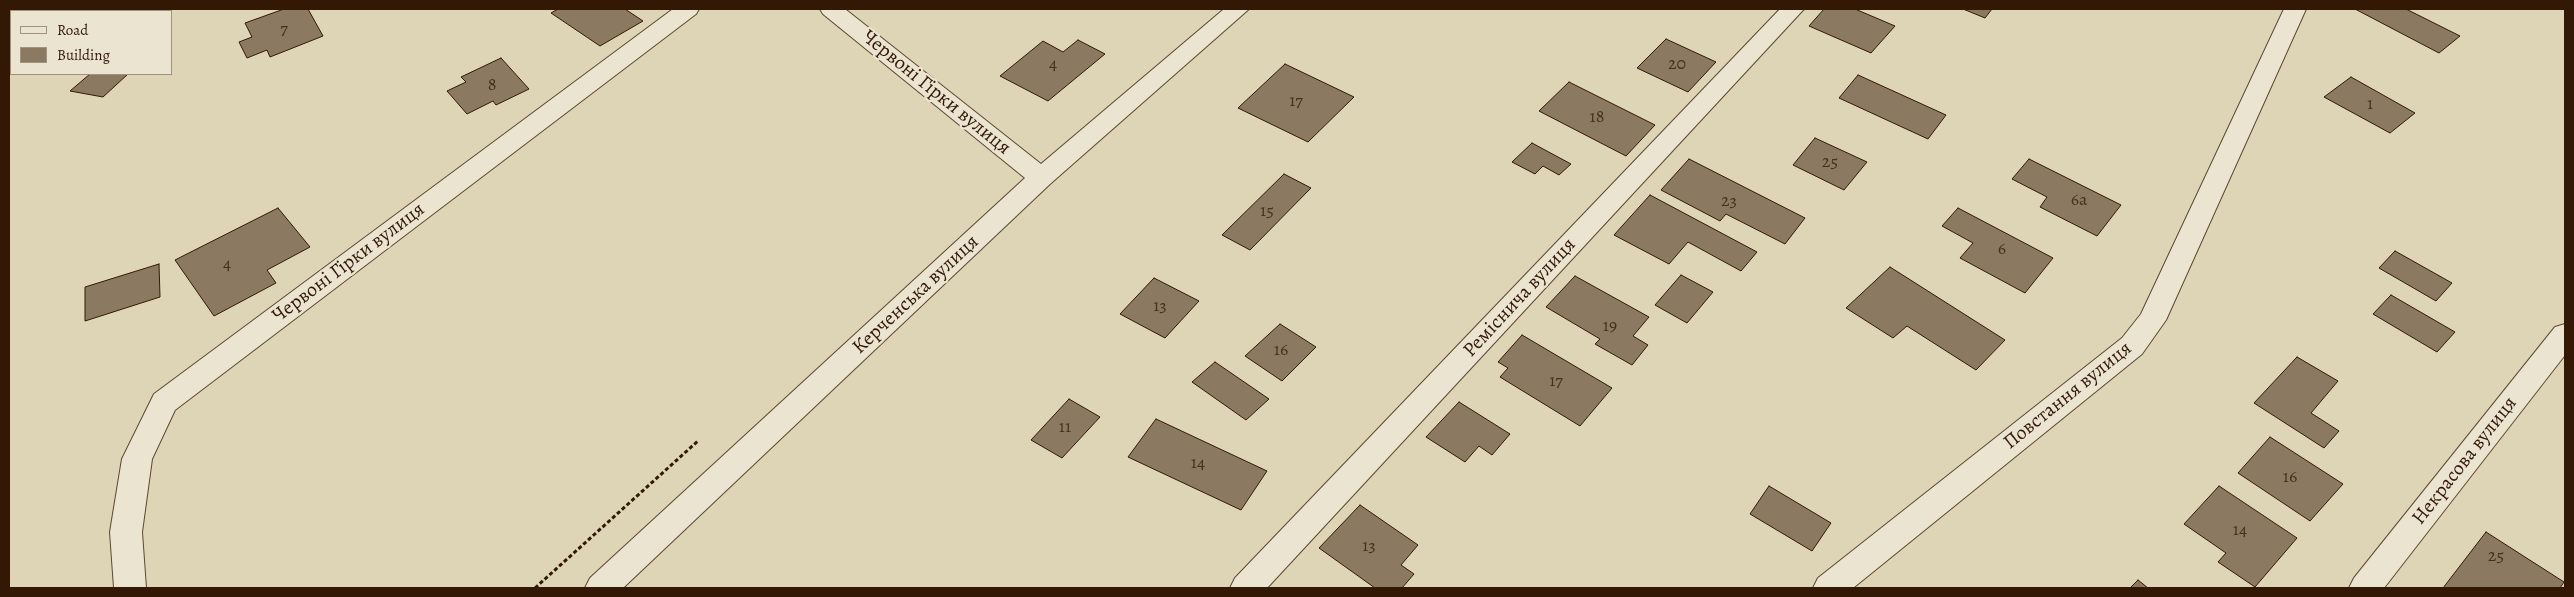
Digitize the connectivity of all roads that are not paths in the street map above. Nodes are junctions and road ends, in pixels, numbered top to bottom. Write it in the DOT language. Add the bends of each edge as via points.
graph roads {
  1 [pos="688,9"];
  2 [pos="831,9"];
  3 [pos="1238,9"];
  4 [pos="1794,9"];
  5 [pos="2295,9"];
  6 [pos="1041,178"];
  7 [pos="2565,335"];
  8 [pos="130,588"];
  9 [pos="601,588"];
  10 [pos="1246,588"];
  11 [pos="1829,588"];
  12 [pos="2365,588"];
  1 -- 8 [label="street, Червоні Гірки вулиця" via="164,402 137,459 126,532"];
  2 -- 6 [label="street, Червоні Гірки вулиця"];
  3 -- 6 [label="street, Керченська вулиця"];
  4 -- 10 [label="street, Реміснича вулиця"];
  5 -- 11 [label="street, Повстання вулиця" via="2152,320 2132,346"];
  6 -- 9 [label="street, Керченська вулиця"];
  7 -- 12 [label="street, Некрасова вулиця"];
}
